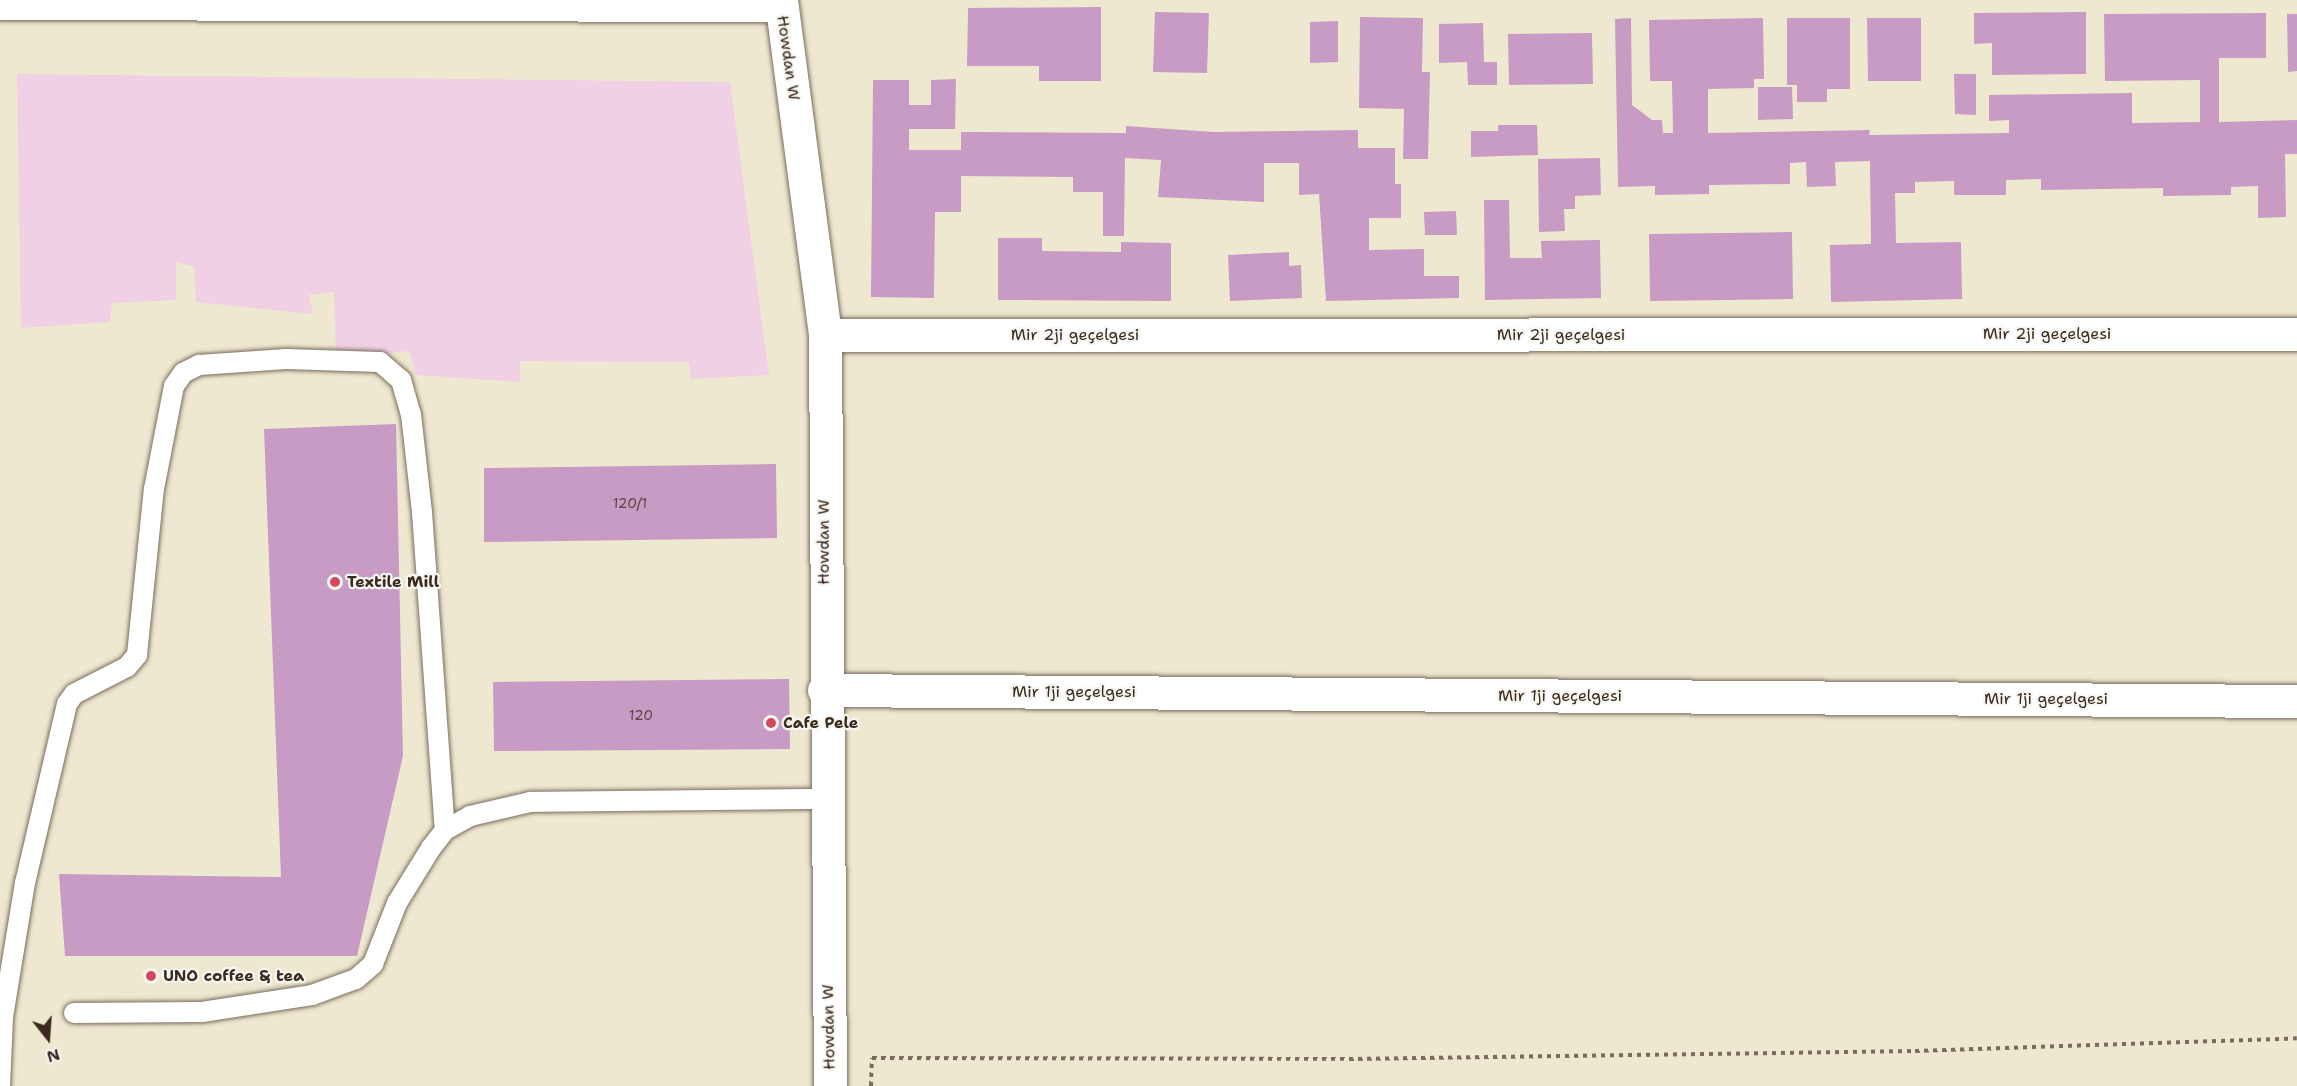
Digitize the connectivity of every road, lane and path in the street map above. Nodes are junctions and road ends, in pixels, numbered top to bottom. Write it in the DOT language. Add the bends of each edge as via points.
graph roads {
  1 [pos="781,2"];
  2 [pos="0,3"];
  3 [pos="2297,334"];
  4 [pos="825,335"];
  5 [pos="824,690"];
  6 [pos="2297,701"];
  7 [pos="825,799"];
  8 [pos="444,830"];
  9 [pos="74,1013"];
  10 [pos="2297,1038"];
  11 [pos="0,1086"];
  12 [pos="830,1086"];
  13 [pos="871,1086"];
  1 -- 2 [label="street"];
  1 -- 4 [label="street, Howdan W"];
  3 -- 4 [label="street, Mir 2ji geçelgesi"];
  4 -- 5 [label="street, Howdan W"];
  5 -- 6 [label="street, Mir 1ji geçelgesi"];
  5 -- 7 [label="street, Howdan W"];
  7 -- 8 [label="lane" via="530,802 471,816"];
  7 -- 12 [label="street, Howdan W"];
  8 -- 9 [label="lane" via="397,903 373,964 356,979 312,995 202,1012"];
  8 -- 11 [label="lane" via="422,512 411,414 401,380 380,362 297,360 199,365 183,373 174,386 154,489 137,655 67,704 25,883 3,1017"];
  10 -- 13 [label="path" via="1384,1059 872,1058"];
}
